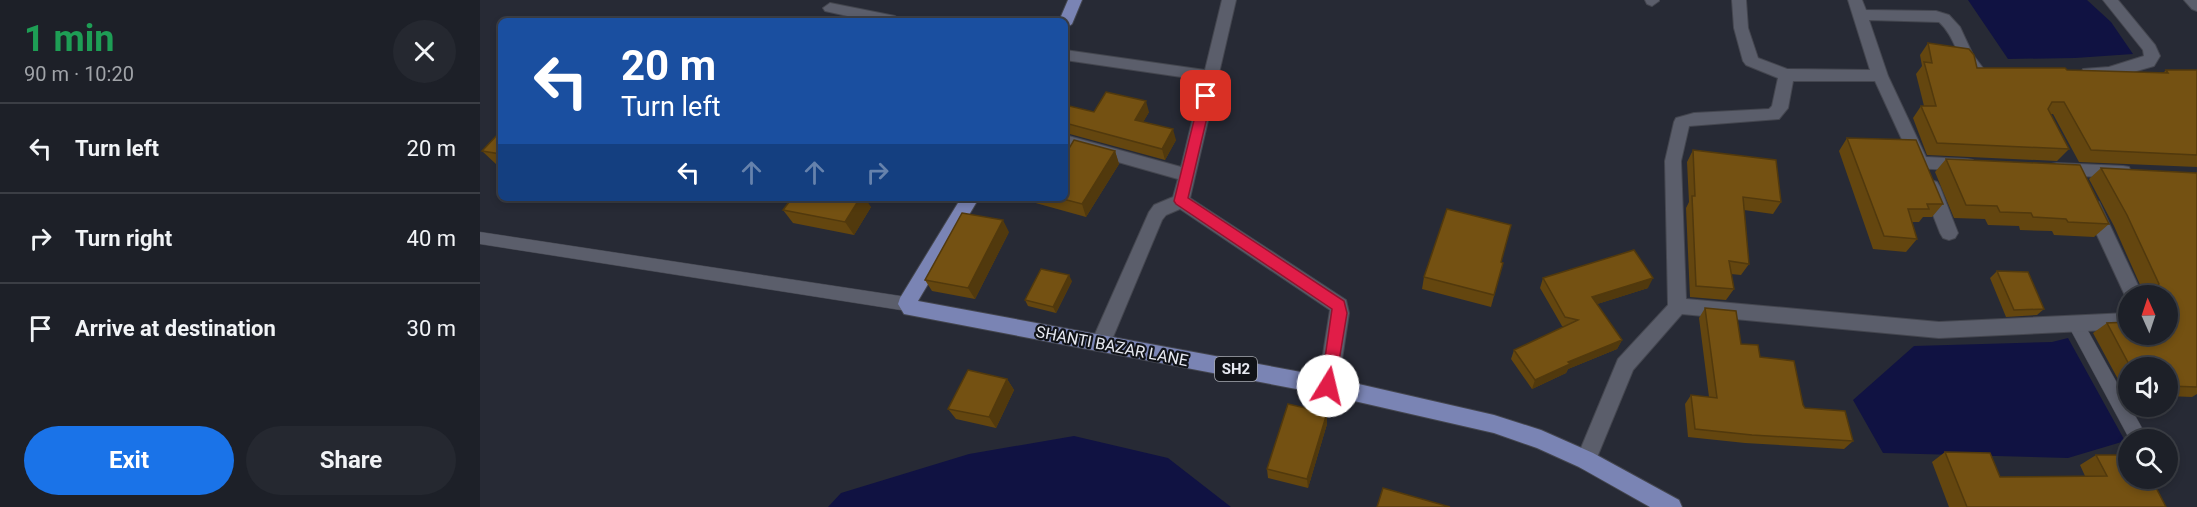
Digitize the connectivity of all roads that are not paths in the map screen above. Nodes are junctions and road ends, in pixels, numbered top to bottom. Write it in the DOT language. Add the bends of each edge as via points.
graph roads {
  1 [pos="1075,0"];
  2 [pos="1229,0"];
  3 [pos="1738,0"];
  4 [pos="1855,0"];
  5 [pos="2109,0"];
  6 [pos="2191,0"];
  7 [pos="833,4"];
  8 [pos="2197,6"];
  9 [pos="1860,15"];
  10 [pos="884,18"];
  11 [pos="1068,18"];
  12 [pos="1068,55"];
  13 [pos="1990,73"];
  14 [pos="2073,73"];
  15 [pos="1786,75"];
  16 [pos="1211,76"];
  17 [pos="1880,76"];
  18 [pos="1068,142"];
  19 [pos="2063,150"];
  20 [pos="1921,163"];
  21 [pos="1979,165"];
  22 [pos="2038,168"];
  23 [pos="2073,170"];
  24 [pos="2141,173"];
  25 [pos="1187,175"];
  26 [pos="968,201"];
  27 [pos="1181,201"];
  28 [pos="1949,233"];
  29 [pos="480,238"];
  30 [pos="2129,285"];
  31 [pos="907,304"];
  32 [pos="1677,306"];
  33 [pos="2118,322"];
  34 [pos="2076,325"];
  35 [pos="1101,343"];
  36 [pos="1328,386"];
  37 [pos="2133,429"];
  38 [pos="1586,460"];
  39 [pos="1644,499"];
  40 [pos="1671,507"];
  1 -- 11 [label="main road"];
  2 -- 16 [label="street"];
  3 -- 15 [label="street" via="1751,62"];
  4 -- 9 [label="street"];
  5 -- 14 [label="street" via="2152,56 2149,62 2109,73"];
  6 -- 8 [label="street"];
  7 -- 10 [label="street"];
  9 -- 13 [label="street" via="1944,18 1953,27 1971,65"];
  9 -- 17 [label="street"];
  12 -- 16 [label="street"];
  15 -- 17 [label="street"];
  15 -- 32 [label="street" via="1780,108 1773,115 1682,122 1673,161"];
  16 -- 25 [label="street"];
  17 -- 20 [label="street"];
  18 -- 25 [label="street"];
  19 -- 23 [label="street"];
  20 -- 21 [label="street"];
  20 -- 28 [label="street"];
  22 -- 23 [label="street"];
  23 -- 24 [label="street"];
  23 -- 30 [label="street"];
  25 -- 27 [label="street"];
  26 -- 31 [label="main road"];
  27 -- 35 [label="street" via="1155,217"];
  27 -- 36 [label="street" via="1339,306"];
  29 -- 31 [label="lane"];
  31 -- 35 [label="main road, SHANTI BAZAR LANE / SH2" via="911,308"];
  32 -- 34 [label="street" via="1939,330"];
  32 -- 38 [label="street" via="1625,365"];
  33 -- 34 [label="street"];
  34 -- 37 [label="lane"];
  35 -- 36 [label="main road, SHANTI BAZAR LANE / SH2"];
  36 -- 38 [label="main road, SHANTI BAZAR LANE / SH2" via="1494,423"];
  38 -- 39 [label="main road, SHANTI BAZAR LANE / SH2"];
  39 -- 40 [label="main road, SHANTI BAZAR LANE / SH2"];
}
